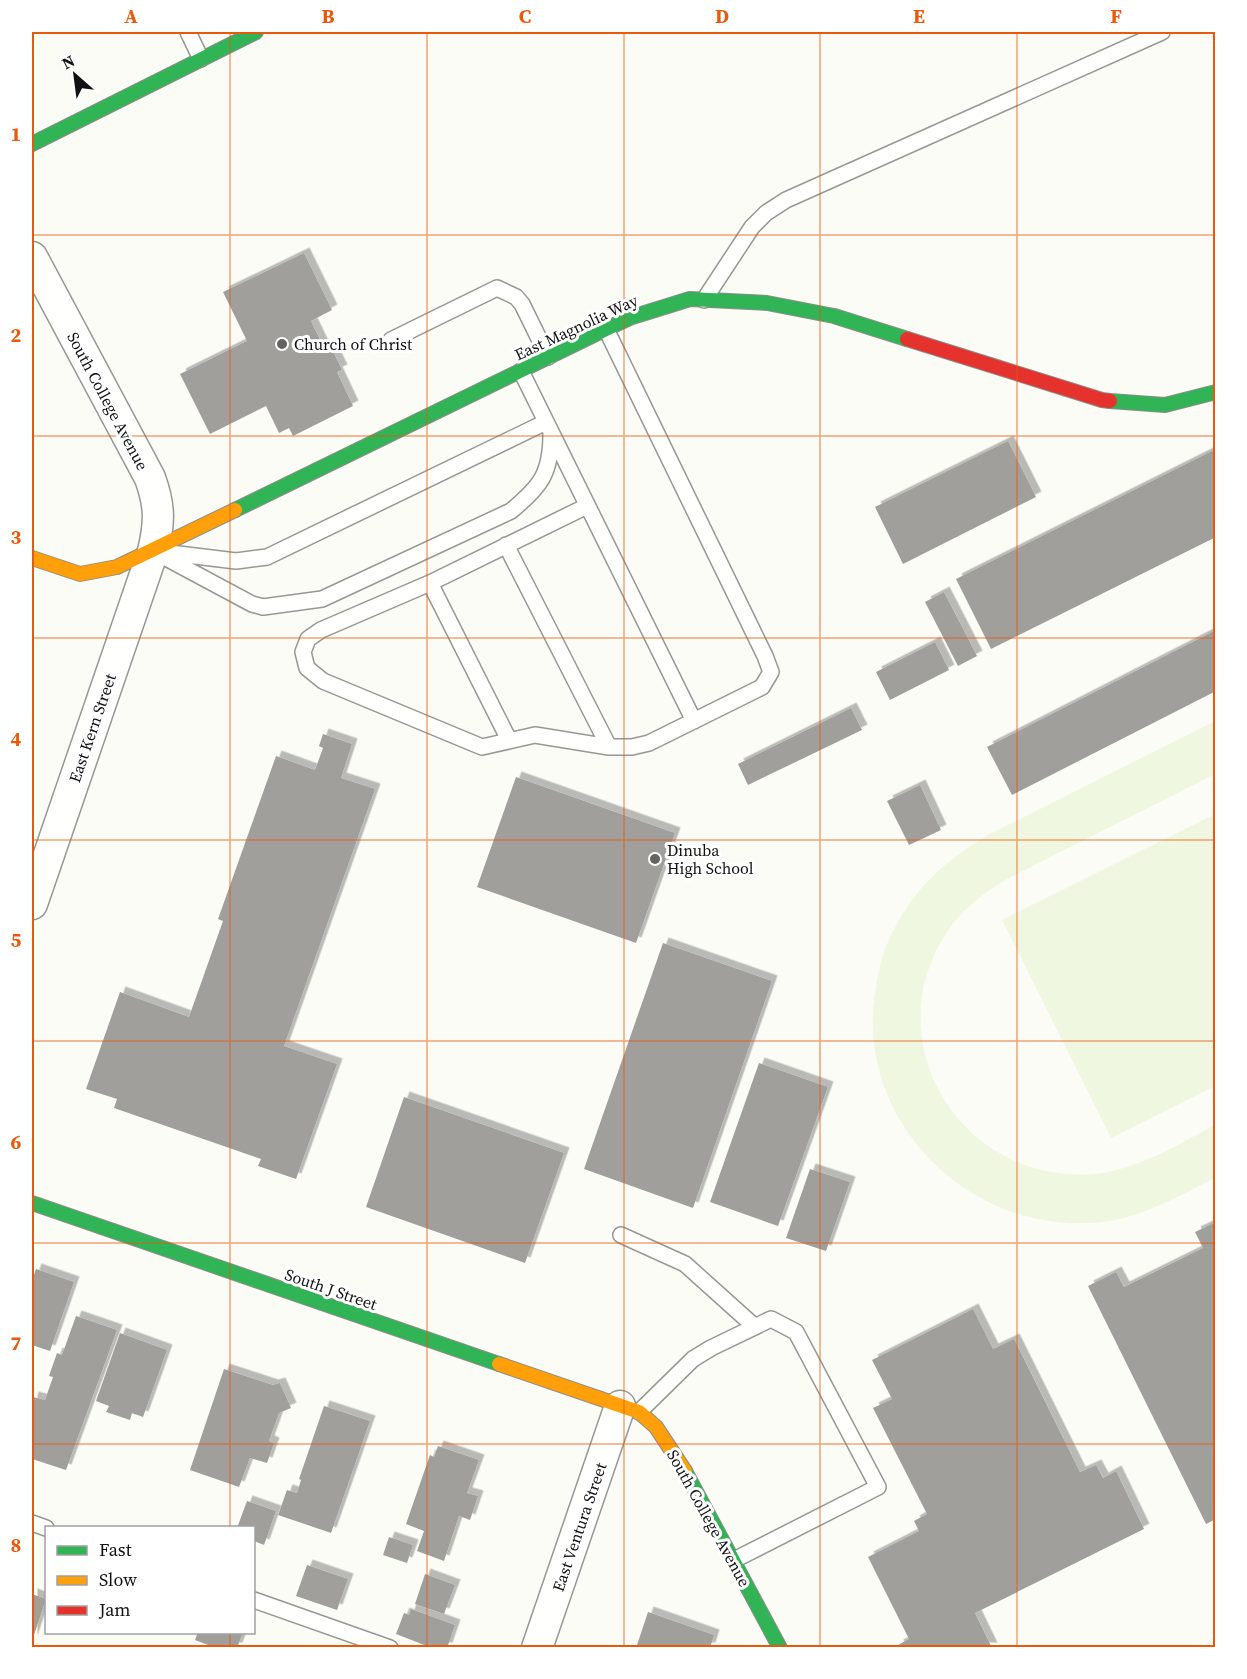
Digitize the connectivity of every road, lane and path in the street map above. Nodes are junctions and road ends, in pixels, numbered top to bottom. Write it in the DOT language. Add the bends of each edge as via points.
graph roads {
  1 [pos="188,32"];
  2 [pos="256,32"];
  3 [pos="1162,32"];
  4 [pos="201,58"];
  5 [pos="32,144"];
  6 [pos="32,258"];
  7 [pos="704,300"];
  8 [pos="606,329"];
  9 [pos="391,340"];
  10 [pos="548,357"];
  11 [pos="520,371"];
  12 [pos="1215,392"];
  13 [pos="548,428"];
  14 [pos="586,506"];
  15 [pos="506,545"];
  16 [pos="153,551"];
  17 [pos="32,558"];
  18 [pos="430,583"];
  19 [pos="694,721"];
  20 [pos="509,740"];
  21 [pos="609,747"];
  22 [pos="34,888"];
  23 [pos="32,1203"];
  24 [pos="621,1235"];
  25 [pos="754,1326"];
  26 [pos="629,1409"];
  27 [pos="734,1560"];
  28 [pos="255,1600"];
  29 [pos="390,1647"];
  30 [pos="537,1647"];
  31 [pos="780,1647"];
  1 -- 4 [label="lane"];
  2 -- 4 [label="street"];
  3 -- 7 [label="lane" via="786,200 752,227"];
  4 -- 5 [label="street"];
  6 -- 16 [label="street, South College Avenue" via="150,478 159,513"];
  7 -- 8 [label="street, East Magnolia Way" via="690,299"];
  7 -- 12 [label="street, East Magnolia Way" via="767,303 834,316 1102,400 1165,405"];
  8 -- 10 [label="street, East Magnolia Way"];
  8 -- 19 [label="lane" via="771,672 762,687"];
  9 -- 10 [label="lane" via="497,288 522,304"];
  10 -- 11 [label="street, East Magnolia Way"];
  11 -- 13 [label="lane"];
  11 -- 16 [label="street, East Magnolia Way"];
  13 -- 14 [label="lane"];
  13 -- 16 [label="lane" via="267,557 236,561"];
  13 -- 16 [label="lane" via="551,453 545,475 534,492 511,511 322,599 263,608"];
  14 -- 15 [label="lane"];
  14 -- 19 [label="lane"];
  15 -- 18 [label="lane"];
  15 -- 21 [label="lane"];
  16 -- 17 [label="street, East Magnolia Way" via="117,567 88,574"];
  16 -- 22 [label="street, East Kern Street"];
  18 -- 20 [label="lane"];
  18 -- 20 [label="lane" via="321,630 308,639 303,652 307,668 323,681 482,747"];
  19 -- 21 [label="lane" via="649,743"];
  20 -- 21 [label="lane" via="535,735"];
  23 -- 26 [label="street, South J Street"];
  24 -- 25 [label="lane" via="686,1264"];
  25 -- 26 [label="lane" via="693,1359"];
  25 -- 27 [label="lane" via="771,1319 796,1332 878,1487"];
  26 -- 27 [label="street, South College Avenue" via="656,1427 668,1442"];
  26 -- 30 [label="street, East Ventura Street"];
  27 -- 31 [label="street, South College Avenue"];
  28 -- 29 [label="lane"];
}
